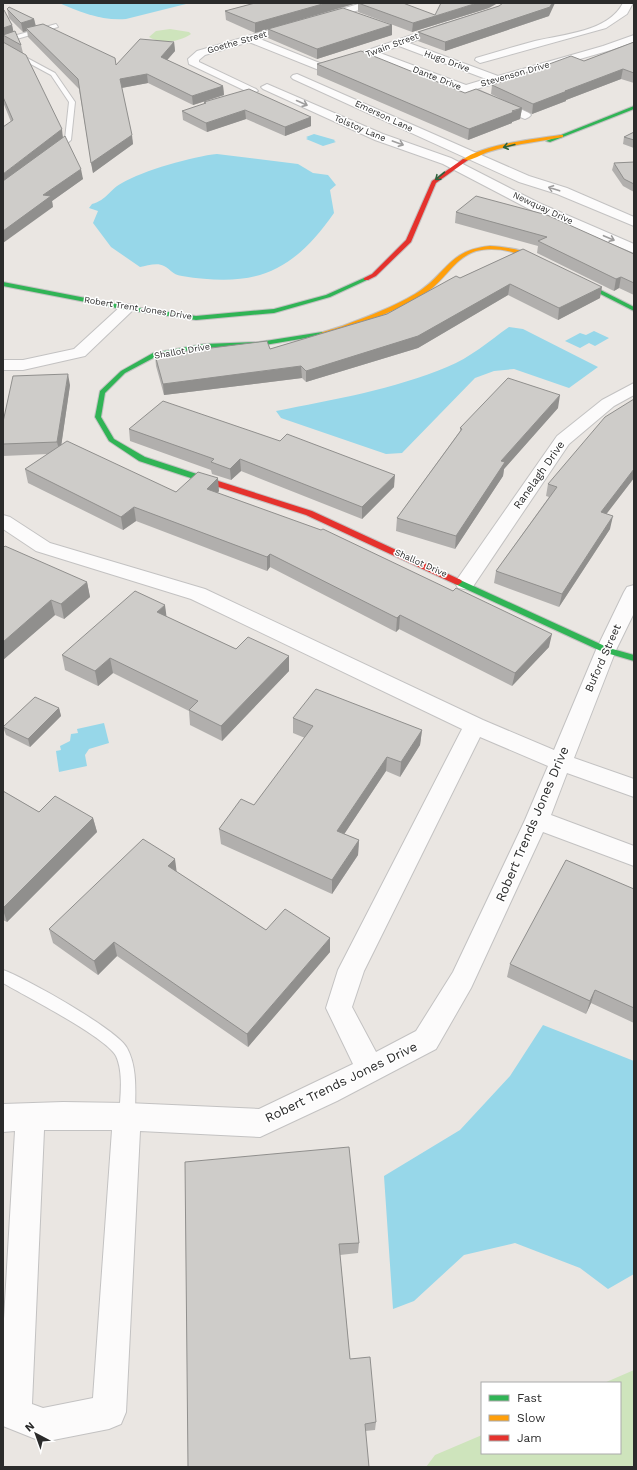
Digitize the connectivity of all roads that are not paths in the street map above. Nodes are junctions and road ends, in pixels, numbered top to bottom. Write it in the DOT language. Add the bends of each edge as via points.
graph roads {
  1 [pos="373,3"];
  2 [pos="628,3"];
  3 [pos="344,12"];
  4 [pos="621,13"];
  5 [pos="634,14"];
  6 [pos="357,17"];
  7 [pos="457,22"];
  8 [pos="56,26"];
  9 [pos="397,37"];
  10 [pos="634,38"];
  11 [pos="250,39"];
  12 [pos="3,41"];
  13 [pos="3,47"];
  14 [pos="516,50"];
  15 [pos="371,53"];
  16 [pos="480,60"];
  17 [pos="550,64"];
  18 [pos="323,68"];
  19 [pos="289,80"];
  20 [pos="497,80"];
  21 [pos="267,87"];
  22 [pos="465,89"];
  23 [pos="252,92"];
  24 [pos="238,96"];
  25 [pos="634,107"];
  26 [pos="375,112"];
  27 [pos="525,115"];
  28 [pos="346,122"];
  29 [pos="399,123"];
  30 [pos="371,133"];
  31 [pos="561,136"];
  32 [pos="517,153"];
  33 [pos="51,154"];
  34 [pos="471,156"];
  35 [pos="504,158"];
  36 [pos="454,164"];
  37 [pos="488,164"];
  38 [pos="471,172"];
  39 [pos="460,179"];
  40 [pos="440,193"];
  41 [pos="590,203"];
  42 [pos="422,207"];
  43 [pos="560,217"];
  44 [pos="634,222"];
  45 [pos="634,249"];
  46 [pos="549,266"];
  47 [pos="563,273"];
  48 [pos="3,284"];
  49 [pos="127,308"];
  50 [pos="634,308"];
  51 [pos="42,355"];
  52 [pos="3,361"];
  53 [pos="3,365"];
  54 [pos="634,388"];
  55 [pos="5,526"];
  56 [pos="465,583"];
  57 [pos="634,592"];
  58 [pos="606,650"];
  59 [pos="634,658"];
  60 [pos="575,725"];
  61 [pos="475,726"];
  62 [pos="561,762"];
  63 [pos="634,788"];
  64 [pos="537,820"];
  65 [pos="634,856"];
  66 [pos="3,976"];
  67 [pos="370,1069"];
  68 [pos="127,1117"];
  69 [pos="17,1118"];
  1 -- 3 [label="street, Goethe Street"];
  2 -- 4 [label="street" via="627,8"];
  3 -- 6 [label="street"];
  3 -- 11 [label="street, Goethe Street"];
  4 -- 5 [label="street"];
  4 -- 14 [label="street" via="609,23 591,31"];
  7 -- 9 [label="street, Twain Street" via="411,37"];
  8 -- 12 [label="lane"];
  9 -- 15 [label="street, Twain Street"];
  9 -- 20 [label="street, Hugo Drive"];
  10 -- 17 [label="street, Stevenson Drive"];
  11 -- 18 [label="street"];
  11 -- 23 [label="street, Goethe Street" via="201,53 193,59 194,64"];
  13 -- 33 [label="lane" via="53,74 72,102 68,140"];
  14 -- 16 [label="street"];
  14 -- 17 [label="street"];
  15 -- 18 [label="street, Twain Street"];
  15 -- 22 [label="street, Dante Drive"];
  17 -- 20 [label="street, Stevenson Drive"];
  18 -- 19 [label="street, Twain Street"];
  19 -- 21 [label="street, Twain Street"];
  19 -- 26 [label="street, Emerson Lane"];
  20 -- 22 [label="street, Stevenson Drive"];
  21 -- 23 [label="street, Twain Street"];
  21 -- 28 [label="street, Tolstoy Lane, one-way"];
  22 -- 27 [label="street, Dante Drive"];
  23 -- 24 [label="street, Twain Street"];
  25 -- 31 [label="street"];
  26 -- 28 [label="street"];
  26 -- 29 [label="street, Emerson Lane"];
  28 -- 30 [label="street, Tolstoy Lane"];
  29 -- 30 [label="street"];
  29 -- 34 [label="street, Emerson Lane"];
  30 -- 36 [label="street, Tolstoy Lane, one-way"];
  31 -- 32 [label="street"];
  31 -- 34 [label="street, Robert Trent Jones Drive, one-way" via="511,145"];
  34 -- 36 [label="street, Robert Trent Jones Drive"];
  34 -- 37 [label="street, Newquay Drive"];
  35 -- 37 [label="street"];
  36 -- 38 [label="street, Newquay Drive"];
  36 -- 42 [label="street, Robert Trent Jones Drive, one-way" via="434,182"];
  37 -- 38 [label="street"];
  41 -- 37 [label="street, Newquay Drive, one-way"];
  38 -- 39 [label="street"];
  38 -- 43 [label="street, Newquay Drive"];
  40 -- 42 [label="street"];
  41 -- 43 [label="street"];
  41 -- 44 [label="street, Newquay Drive"];
  42 -- 49 [label="street, Robert Trent Jones Drive" via="409,240 374,275 328,296 274,311 196,318"];
  43 -- 45 [label="street, Newquay Drive, one-way"];
  46 -- 56 [label="street, Shallot Drive" via="527,255 497,248 474,250 459,257 428,289 382,312 330,333 259,344 204,346 155,354 123,372 102,392 98,416 111,440 142,459 309,513"];
  47 -- 50 [label="street"];
  48 -- 49 [label="street, Robert Trent Jones Drive"];
  49 -- 51 [label="street" via="79,353"];
  51 -- 52 [label="street" via="20,352"];
  51 -- 53 [label="street" via="23,365"];
  54 -- 56 [label="street, Ranelagh Drive" via="608,403 562,440"];
  55 -- 61 [label="street" via="43,547 198,594"];
  56 -- 58 [label="street, Shallot Drive"];
  57 -- 58 [label="street, Buford Street"];
  58 -- 59 [label="street, Shallot Drive"];
  58 -- 60 [label="street, Buford Street"];
  60 -- 62 [label="street, Robert Trends Jones Drive"];
  61 -- 62 [label="street"];
  61 -- 67 [label="street" via="351,970 339,1008"];
  62 -- 63 [label="street"];
  62 -- 64 [label="street, Robert Trends Jones Drive"];
  64 -- 65 [label="street"];
  64 -- 67 [label="street, Robert Trends Jones Drive" via="462,980 426,1040"];
  66 -- 68 [label="lane" via="106,1036 120,1050 126,1073"];
  67 -- 68 [label="street, Robert Trends Jones Drive" via="260,1123"];
  68 -- 69 [label="street, Robert Trends Jones Drive"];
  68 -- 69 [label="street" via="109,1412 43,1425 15,1415"];
}
